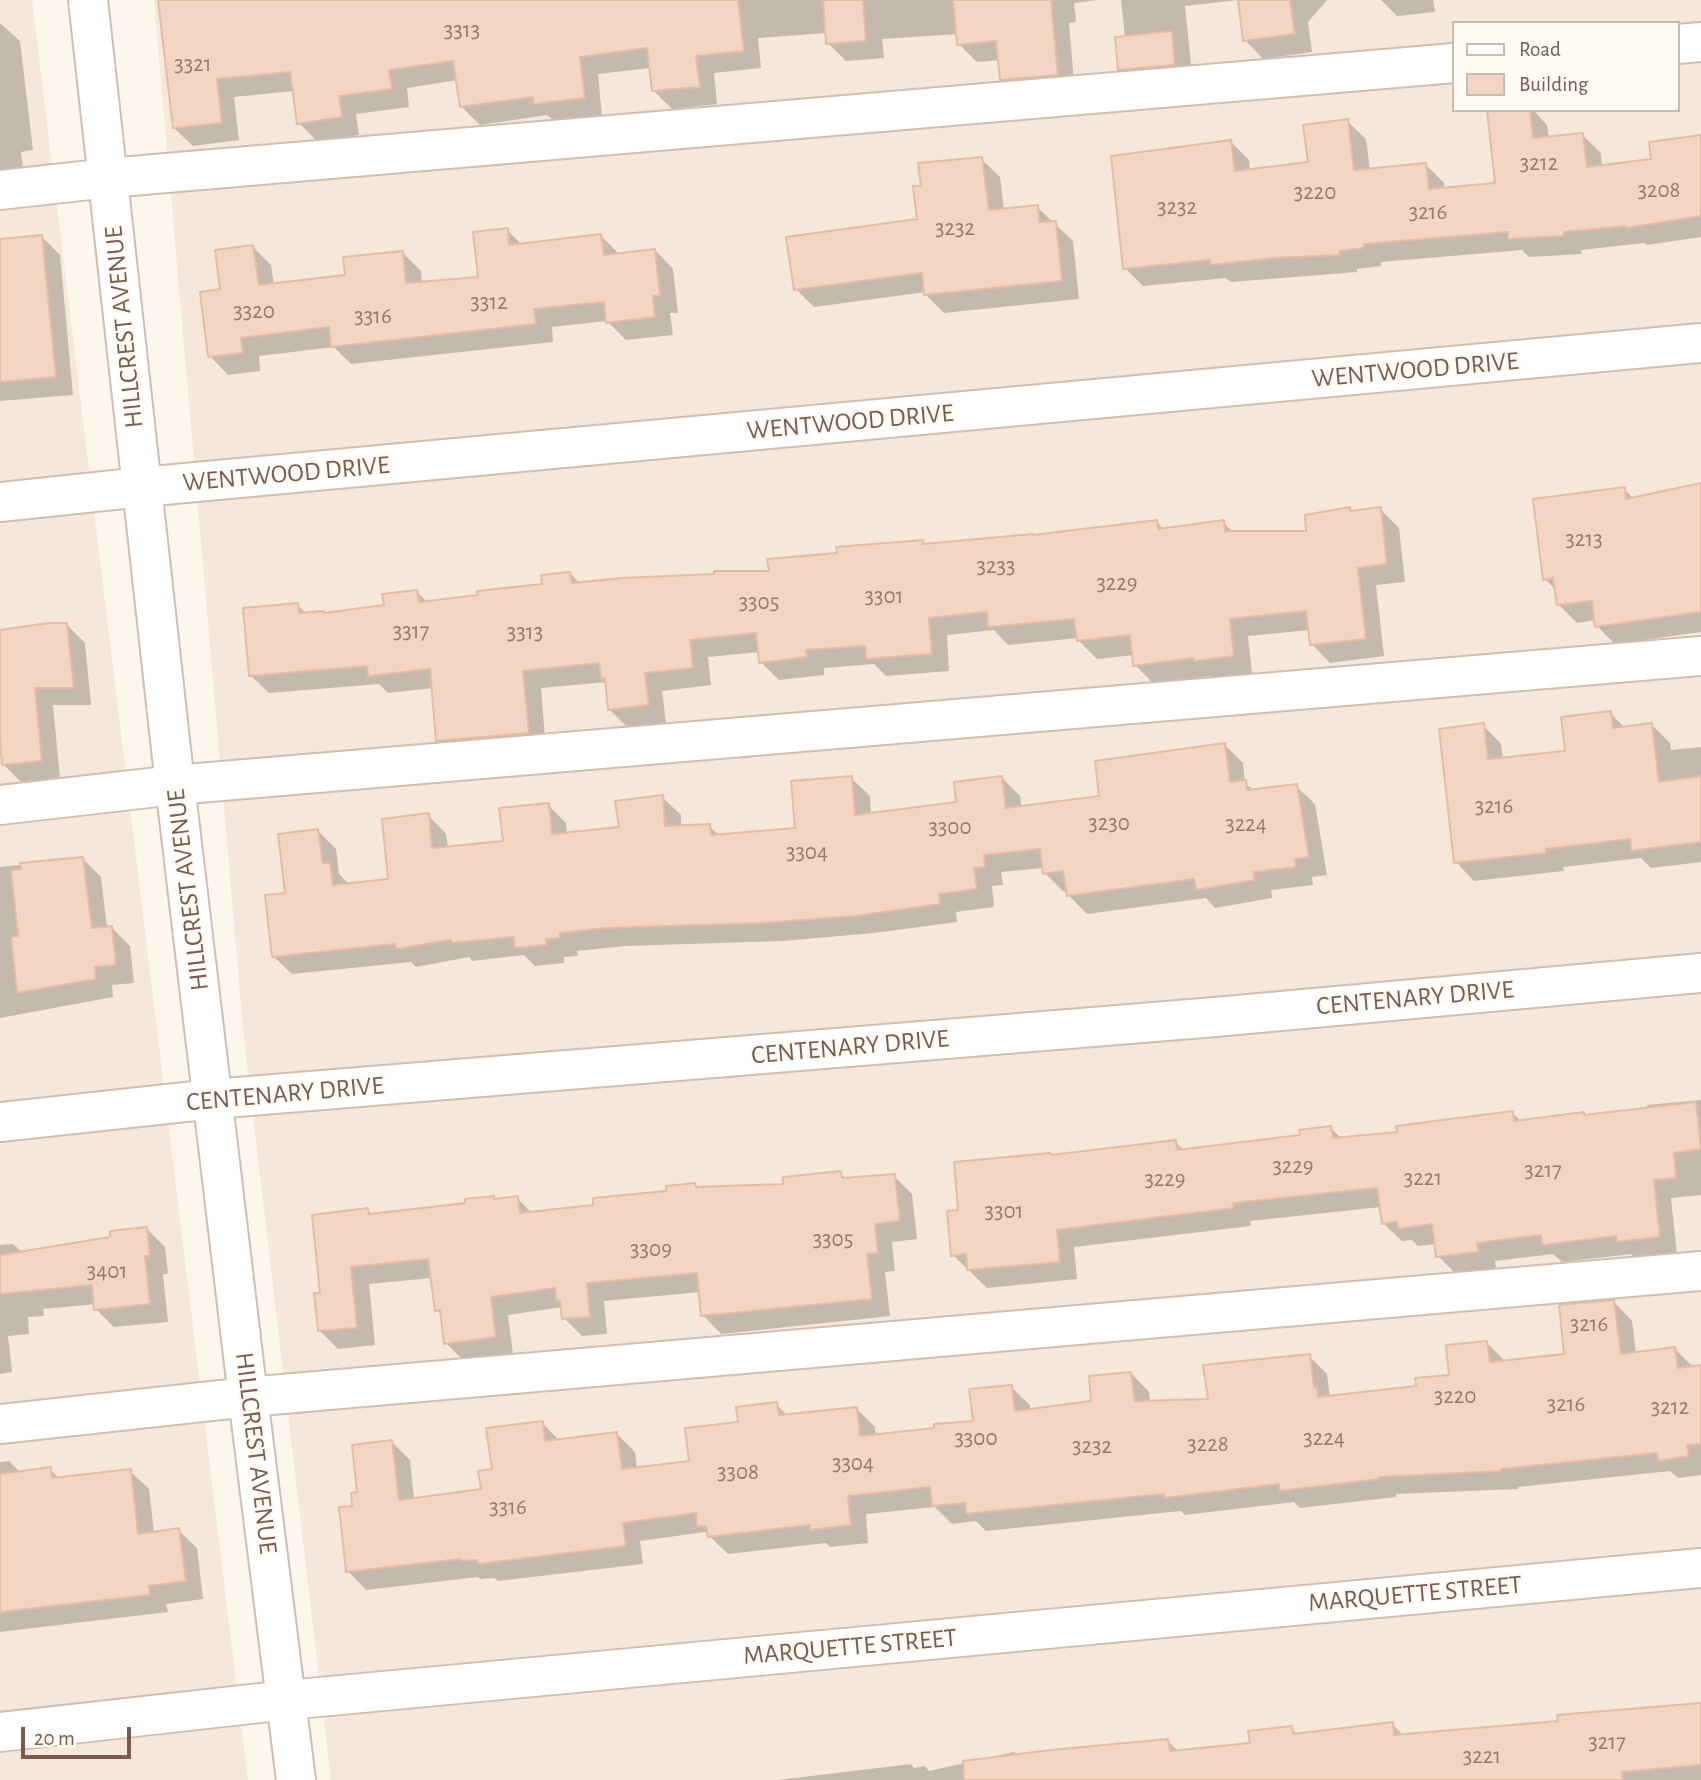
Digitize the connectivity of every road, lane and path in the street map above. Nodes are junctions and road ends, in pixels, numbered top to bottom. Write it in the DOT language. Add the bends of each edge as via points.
graph roads {
  1 [pos="88,0"];
  2 [pos="1701,42"];
  3 [pos="1680,44"];
  4 [pos="1452,63"];
  5 [pos="108,178"];
  6 [pos="0,190"];
  7 [pos="1701,343"];
  8 [pos="142,487"];
  9 [pos="0,502"];
  10 [pos="1701,656"];
  11 [pos="175,785"];
  12 [pos="0,805"];
  13 [pos="1701,973"];
  14 [pos="213,1099"];
  15 [pos="0,1122"];
  16 [pos="1701,1271"];
  17 [pos="248,1397"];
  18 [pos="0,1424"];
  19 [pos="1701,1568"];
  20 [pos="288,1700"];
  21 [pos="0,1732"];
  22 [pos="296,1780"];
  1 -- 5 [label="street, HILLCREST AVENUE"];
  2 -- 3 [label="street"];
  4 -- 5 [label="street"];
  5 -- 6 [label="street"];
  5 -- 8 [label="street, HILLCREST AVENUE"];
  7 -- 8 [label="street, WENTWOOD DRIVE"];
  8 -- 9 [label="street, WENTWOOD DRIVE"];
  8 -- 11 [label="street, HILLCREST AVENUE"];
  10 -- 11 [label="street"];
  11 -- 12 [label="street"];
  11 -- 14 [label="street, HILLCREST AVENUE"];
  13 -- 14 [label="street, CENTENARY DRIVE"];
  14 -- 15 [label="street, CENTENARY DRIVE"];
  14 -- 17 [label="street, HILLCREST AVENUE"];
  16 -- 17 [label="street"];
  17 -- 18 [label="street"];
  17 -- 20 [label="street, HILLCREST AVENUE"];
  19 -- 20 [label="street, MARQUETTE STREET"];
  20 -- 21 [label="street, MARQUETTE STREET"];
  20 -- 22 [label="street, HILLCREST AVENUE"];
}
